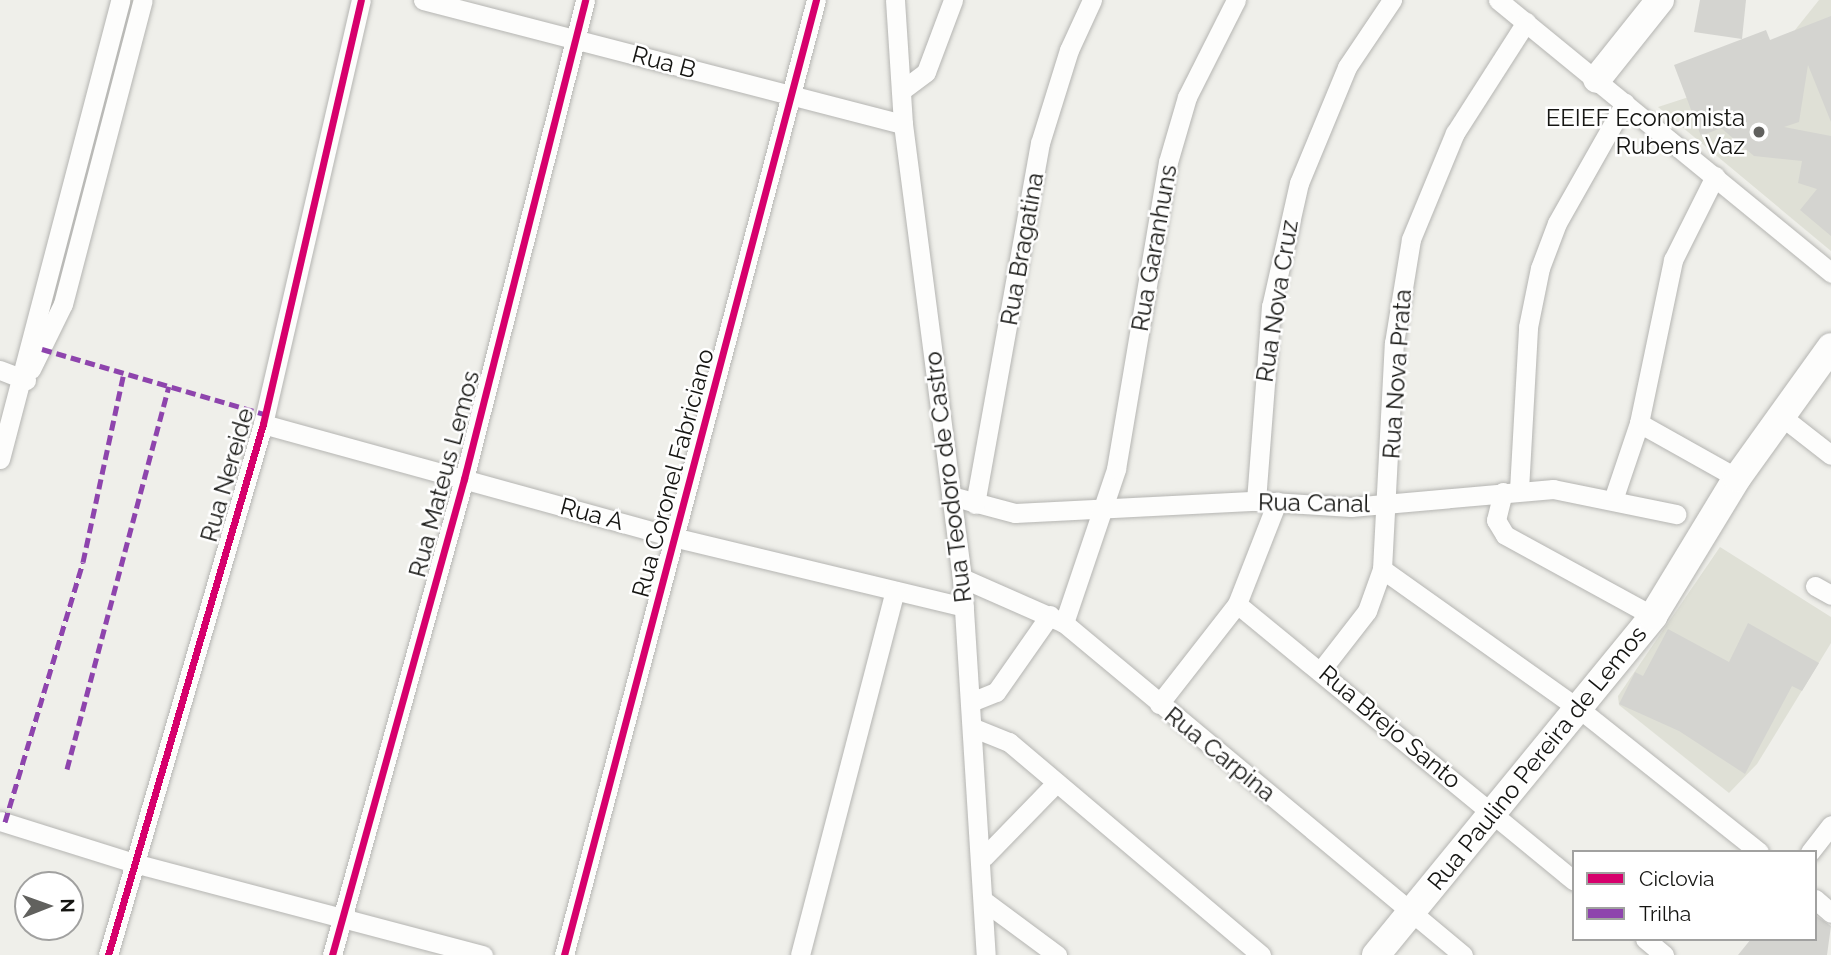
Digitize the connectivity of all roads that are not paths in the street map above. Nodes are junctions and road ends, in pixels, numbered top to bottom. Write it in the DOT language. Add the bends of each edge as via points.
graph roads {
  1 [pos="120,0"];
  2 [pos="143,0"];
  3 [pos="361,0"];
  4 [pos="424,0"];
  5 [pos="585,0"];
  6 [pos="816,0"];
  7 [pos="895,0"];
  8 [pos="953,0"];
  9 [pos="1092,0"];
  10 [pos="1236,0"];
  11 [pos="1392,0"];
  12 [pos="1498,0"];
  13 [pos="1660,0"];
  14 [pos="1526,22"];
  15 [pos="575,38"];
  16 [pos="1597,79"];
  17 [pos="901,91"];
  18 [pos="792,96"];
  19 [pos="1625,103"];
  20 [pos="903,124"];
  21 [pos="1715,176"];
  22 [pos="1831,273"];
  23 [pos="1831,347"];
  24 [pos="0,370"];
  25 [pos="23,379"];
  26 [pos="1782,416"];
  27 [pos="1639,423"];
  28 [pos="263,424"];
  29 [pos="1831,455"];
  30 [pos="0,459"];
  31 [pos="1737,478"];
  32 [pos="464,479"];
  33 [pos="1511,491"];
  34 [pos="951,496"];
  35 [pos="1614,497"];
  36 [pos="1256,501"];
  37 [pos="1277,502"];
  38 [pos="975,504"];
  39 [pos="1388,504"];
  40 [pos="1104,506"];
  41 [pos="1676,514"];
  42 [pos="677,538"];
  43 [pos="1382,569"];
  44 [pos="962,578"];
  45 [pos="895,591"];
  46 [pos="1237,604"];
  47 [pos="964,607"];
  48 [pos="1653,616"];
  49 [pos="1057,619"];
  50 [pos="1322,669"];
  51 [pos="971,702"];
  52 [pos="1158,704"];
  53 [pos="1582,711"];
  54 [pos="974,728"];
  55 [pos="1054,785"];
  56 [pos="1494,815"];
  57 [pos="0,821"];
  58 [pos="1831,825"];
  59 [pos="1756,850"];
  60 [pos="1812,850"];
  61 [pos="984,857"];
  62 [pos="134,863"];
  63 [pos="1572,878"];
  64 [pos="984,901"];
  65 [pos="1817,901"];
  66 [pos="1411,911"];
  67 [pos="1831,913"];
  68 [pos="342,921"];
  69 [pos="1647,941"];
  70 [pos="108,955"];
  71 [pos="332,955"];
  72 [pos="483,955"];
  73 [pos="564,955"];
  74 [pos="800,955"];
  75 [pos="986,955"];
  76 [pos="1057,955"];
  77 [pos="1261,955"];
  78 [pos="1376,955"];
  79 [pos="1463,955"];
  80 [pos="1664,955"];
  1 -- 25 [label="street"];
  2 -- 25 [label="street" via="63,304"];
  3 -- 28 [label="street, Rua Nereide"];
  4 -- 15 [label="street, Rua B"];
  5 -- 15 [label="street, Rua Mateus Lemos"];
  6 -- 18 [label="street, Rua Coronel Fabriciano"];
  7 -- 17 [label="street, Rua Teodoro de Castro"];
  8 -- 17 [label="street" via="926,72"];
  9 -- 38 [label="street, Rua Bragatina" via="1069,50 1040,143"];
  10 -- 40 [label="street, Rua Garanhuns" via="1187,97 1168,162 1132,393"];
  11 -- 36 [label="street, Rua Nova Cruz" via="1347,67 1299,183 1271,307"];
  12 -- 14 [label="street"];
  13 -- 16 [label="street"];
  14 -- 16 [label="street"];
  14 -- 39 [label="street, Rua Nova Prata" via="1455,133 1411,239 1394,343"];
  15 -- 18 [label="street, Rua B"];
  15 -- 32 [label="street, Rua Mateus Lemos"];
  16 -- 19 [label="street"];
  17 -- 20 [label="street, Rua Teodoro de Castro"];
  18 -- 20 [label="street, Rua B"];
  18 -- 42 [label="street, Rua Coronel Fabriciano"];
  19 -- 21 [label="street"];
  19 -- 33 [label="street" via="1557,223 1539,268 1528,327"];
  20 -- 34 [label="street, Rua Teodoro de Castro"];
  21 -- 22 [label="street"];
  21 -- 27 [label="street" via="1673,260"];
  23 -- 26 [label="street, Rua Paulino Pereira de Lemos"];
  24 -- 25 [label="street"];
  25 -- 30 [label="street"];
  26 -- 29 [label="street"];
  26 -- 31 [label="street, Rua Paulino Pereira de Lemos"];
  27 -- 31 [label="street"];
  27 -- 35 [label="street"];
  28 -- 32 [label="street, Rua A"];
  28 -- 62 [label="street, Rua Nereide"];
  31 -- 48 [label="street, Rua Paulino Pereira de Lemos"];
  32 -- 42 [label="street, Rua A"];
  32 -- 68 [label="street, Rua Mateus Lemos"];
  33 -- 35 [label="street, Rua Canal"];
  33 -- 39 [label="street, Rua Canal"];
  33 -- 48 [label="street" via="1496,520 1505,535"];
  34 -- 38 [label="street, Rua Canal"];
  34 -- 44 [label="street, Rua Teodoro de Castro"];
  35 -- 41 [label="street, Rua Canal"];
  36 -- 37 [label="street, Rua Canal"];
  36 -- 40 [label="street, Rua Canal"];
  37 -- 39 [label="street, Rua Canal"];
  37 -- 46 [label="street"];
  38 -- 40 [label="street, Rua Canal" via="1015,513"];
  39 -- 43 [label="street, Rua Nova Prata"];
  40 -- 49 [label="street, Rua Garanhuns"];
  42 -- 45 [label="street, Rua A"];
  42 -- 73 [label="street, Rua Coronel Fabriciano"];
  43 -- 50 [label="street, Rua Nova Prata" via="1367,611"];
  43 -- 53 [label="street"];
  44 -- 47 [label="street, Rua Teodoro de Castro"];
  44 -- 49 [label="street, Rua Carpina"];
  45 -- 47 [label="street, Rua A"];
  45 -- 74 [label="street"];
  46 -- 50 [label="street, Rua Brejo Santo"];
  46 -- 52 [label="street"];
  47 -- 51 [label="street, Rua Teodoro de Castro"];
  48 -- 53 [label="street, Rua Paulino Pereira de Lemos"];
  49 -- 51 [label="street, Rua Garanhuns" via="996,692"];
  49 -- 52 [label="street, Rua Carpina"];
  50 -- 56 [label="street, Rua Brejo Santo"];
  51 -- 54 [label="street, Rua Teodoro de Castro"];
  52 -- 66 [label="street, Rua Carpina"];
  53 -- 56 [label="street, Rua Paulino Pereira de Lemos"];
  53 -- 59 [label="street"];
  54 -- 55 [label="street" via="1009,743"];
  54 -- 61 [label="street, Rua Teodoro de Castro"];
  55 -- 61 [label="street"];
  55 -- 77 [label="street"];
  56 -- 63 [label="street, Rua Brejo Santo"];
  56 -- 66 [label="street, Rua Paulino Pereira de Lemos"];
  57 -- 62 [label="street"];
  58 -- 60 [label="street"];
  61 -- 64 [label="street, Rua Teodoro de Castro"];
  62 -- 68 [label="street"];
  62 -- 70 [label="street, Rua Nereide"];
  64 -- 75 [label="street, Rua Teodoro de Castro"];
  64 -- 76 [label="street"];
  65 -- 67 [label="street"];
  66 -- 78 [label="street, Rua Paulino Pereira de Lemos"];
  66 -- 79 [label="street, Rua Carpina"];
  68 -- 71 [label="street, Rua Mateus Lemos"];
  68 -- 72 [label="street"];
  69 -- 80 [label="street"];
}
